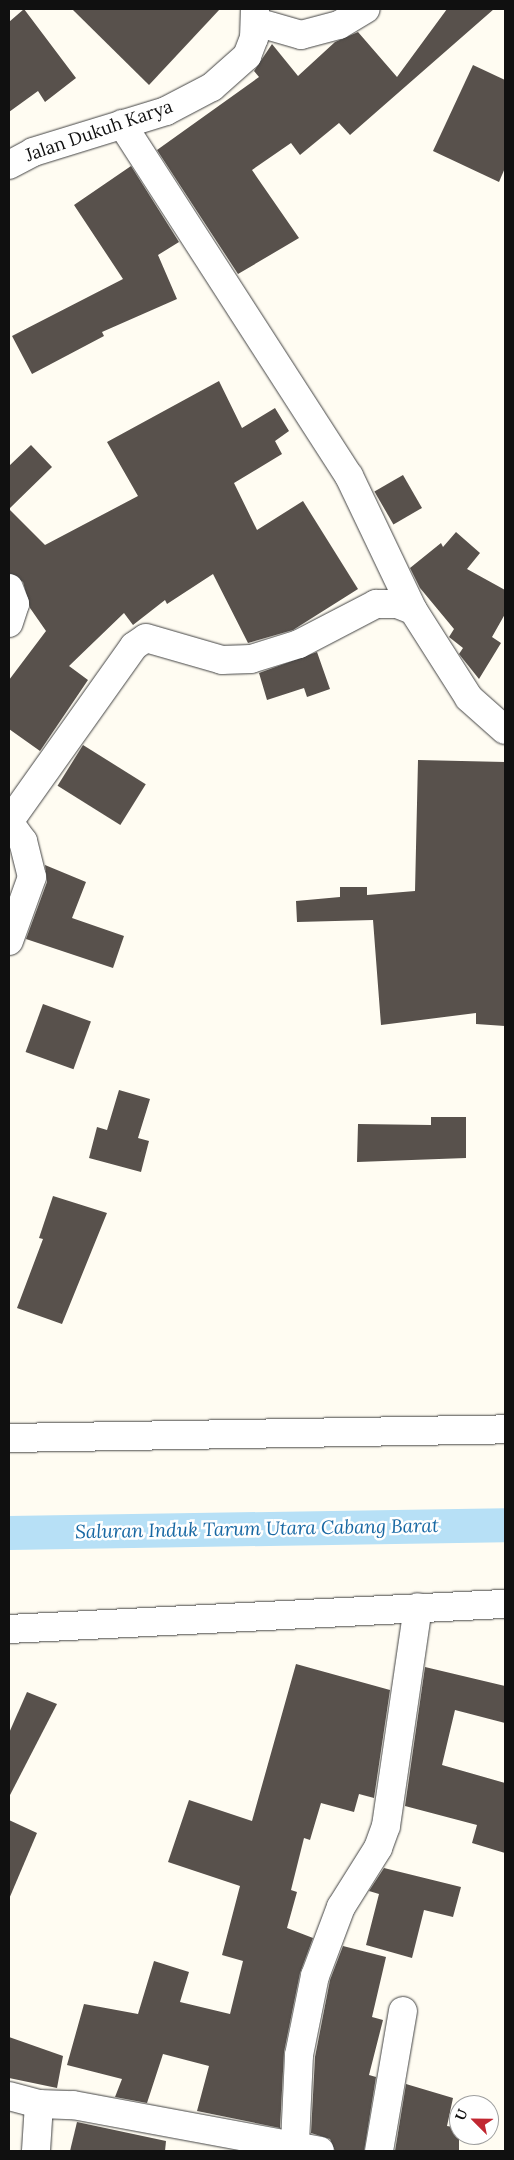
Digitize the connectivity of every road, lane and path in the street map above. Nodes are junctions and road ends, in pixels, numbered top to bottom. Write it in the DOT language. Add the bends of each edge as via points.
graph roads {
  1 [pos="366,9"];
  2 [pos="256,15"];
  3 [pos="122,124"];
  4 [pos="9,165"];
  5 [pos="9,588"];
  6 [pos="414,610"];
  7 [pos="9,623"];
  8 [pos="505,730"];
  9 [pos="9,822"];
  10 [pos="9,941"];
  11 [pos="505,1429"];
  12 [pos="9,1438"];
  13 [pos="505,1604"];
  14 [pos="418,1607"];
  15 [pos="9,1629"];
  16 [pos="403,2011"];
  17 [pos="9,2096"];
  18 [pos="39,2104"];
  19 [pos="294,2143"];
  20 [pos="36,2151"];
  21 [pos="320,2151"];
  22 [pos="379,2151"];
  1 -- 2 [label="street" via="339,25 301,35"];
  2 -- 3 [label="street, Jalan Dukuh Karya" via="247,56 232,73 166,110"];
  3 -- 4 [label="street, Jalan Dukuh Karya" via="33,152"];
  3 -- 6 [label="street" via="349,476"];
  5 -- 7 [label="street" via="15,604"];
  6 -- 8 [label="street" via="469,698"];
  6 -- 9 [label="street" via="376,604 299,644 251,659 222,660 179,644 146,638 134,646"];
  9 -- 10 [label="street" via="23,841 32,876"];
  11 -- 12 [label="street"];
  13 -- 14 [label="street"];
  14 -- 15 [label="street"];
  14 -- 19 [label="street" via="386,1826 378,1848 341,1907 315,1976 299,2055"];
  16 -- 22 [label="street"];
  17 -- 18 [label="street"];
  18 -- 19 [label="street" via="73,2105"];
  18 -- 20 [label="street"];
  19 -- 21 [label="street"];
}
